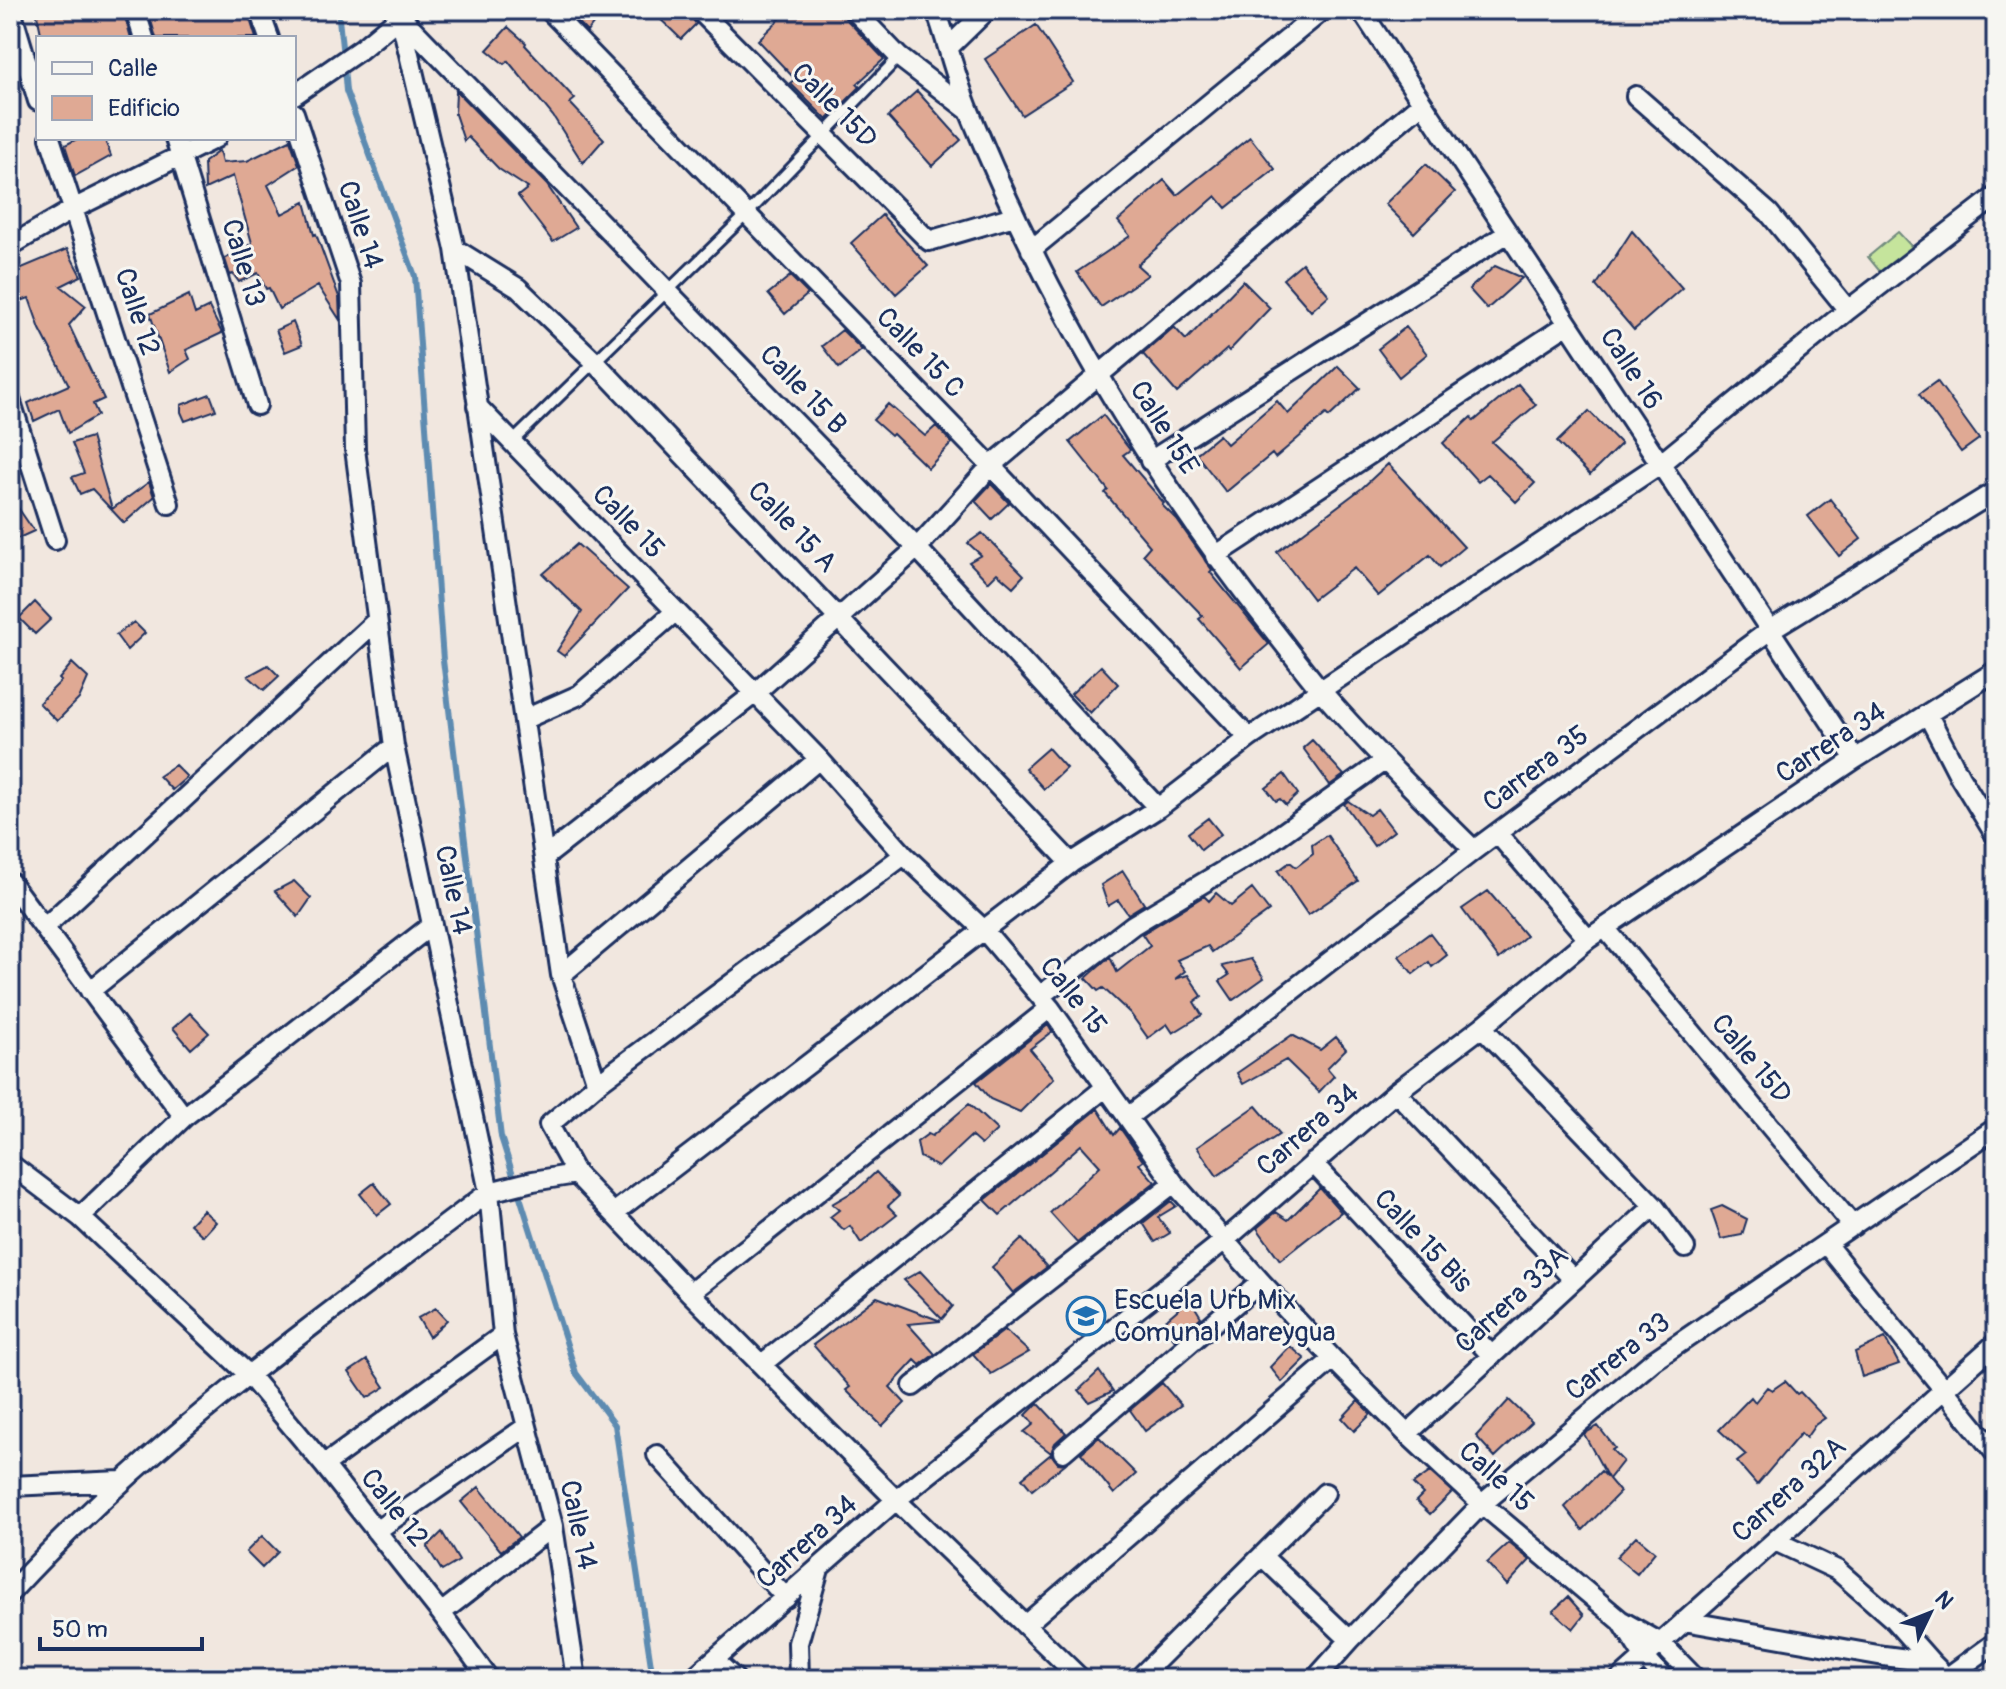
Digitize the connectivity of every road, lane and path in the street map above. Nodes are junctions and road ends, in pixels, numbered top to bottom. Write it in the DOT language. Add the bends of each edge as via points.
graph roads {
  1 [pos="11,10"];
  2 [pos="135,10"];
  3 [pos="259,10"];
  4 [pos="549,10"];
  5 [pos="699,10"];
  6 [pos="854,10"];
  7 [pos="936,10"];
  8 [pos="987,10"];
  9 [pos="1323,10"];
  10 [pos="1361,10"];
  11 [pos="405,14"];
  12 [pos="143,36"];
  13 [pos="268,36"];
  14 [pos="949,47"];
  15 [pos="899,57"];
  16 [pos="301,91"];
  17 [pos="36,94"];
  18 [pos="1636,96"];
  19 [pos="1422,103"];
  20 [pos="968,110"];
  21 [pos="296,119"];
  22 [pos="823,135"];
  23 [pos="51,140"];
  24 [pos="176,140"];
  25 [pos="212,140"];
  26 [pos="181,157"];
  27 [pos="1996,196"];
  28 [pos="75,208"];
  29 [pos="747,214"];
  30 [pos="1014,216"];
  31 [pos="1508,233"];
  32 [pos="10,246"];
  33 [pos="455,249"];
  34 [pos="1031,250"];
  35 [pos="666,290"];
  36 [pos="1848,310"];
  37 [pos="1568,324"];
  38 [pos="593,360"];
  39 [pos="1098,375"];
  40 [pos="10,399"];
  41 [pos="257,405"];
  42 [pos="477,406"];
  43 [pos="512,442"];
  44 [pos="1150,461"];
  45 [pos="1660,464"];
  46 [pos="991,466"];
  47 [pos="1996,491"];
  48 [pos="169,504"];
  49 [pos="55,540"];
  50 [pos="917,548"];
  51 [pos="1215,556"];
  52 [pos="675,612"];
  53 [pos="840,618"];
  54 [pos="376,621"];
  55 [pos="1770,630"];
  56 [pos="1996,671"];
  57 [pos="1321,690"];
  58 [pos="754,694"];
  59 [pos="1928,715"];
  60 [pos="525,719"];
  61 [pos="1249,738"];
  62 [pos="394,746"];
  63 [pos="819,759"];
  64 [pos="1855,759"];
  65 [pos="1384,761"];
  66 [pos="1158,808"];
  67 [pos="1497,833"];
  68 [pos="1996,836"];
  69 [pos="1474,850"];
  70 [pos="904,855"];
  71 [pos="545,857"];
  72 [pos="1071,863"];
  73 [pos="10,882"];
  74 [pos="432,925"];
  75 [pos="44,928"];
  76 [pos="1605,928"];
  77 [pos="984,930"];
  78 [pos="1588,939"];
  79 [pos="561,975"];
  80 [pos="90,991"];
  81 [pos="1045,1002"];
  82 [pos="1482,1027"];
  83 [pos="597,1084"];
  84 [pos="1106,1087"];
  85 [pos="1396,1092"];
  86 [pos="184,1117"];
  87 [pos="1128,1117"];
  88 [pos="1996,1128"];
  89 [pos="1313,1163"];
  90 [pos="10,1164"];
  91 [pos="576,1174"];
  92 [pos="1174,1183"];
  93 [pos="495,1190"];
  94 [pos="1654,1206"];
  95 [pos="615,1212"];
  96 [pos="80,1217"];
  97 [pos="1853,1226"];
  98 [pos="1225,1240"];
  99 [pos="1826,1244"];
  100 [pos="1685,1248"];
  101 [pos="1574,1280"];
  102 [pos="1261,1282"];
  103 [pos="690,1293"];
  104 [pos="503,1335"];
  105 [pos="1996,1343"];
  106 [pos="1492,1356"];
  107 [pos="1333,1359"];
  108 [pos="762,1364"];
  109 [pos="249,1375"];
  110 [pos="913,1386"];
  111 [pos="1945,1389"];
  112 [pos="526,1427"];
  113 [pos="1407,1434"];
  114 [pos="1063,1452"];
  115 [pos="1996,1454"];
  116 [pos="657,1455"];
  117 [pos="324,1465"];
  118 [pos="121,1481"];
  119 [pos="10,1486"];
  120 [pos="1325,1493"];
  121 [pos="896,1500"];
  122 [pos="1482,1504"];
  123 [pos="553,1526"];
  124 [pos="376,1531"];
  125 [pos="1775,1541"];
  126 [pos="1263,1557"];
  127 [pos="819,1568"];
  128 [pos="10,1593"];
  129 [pos="786,1598"];
  130 [pos="441,1613"];
  131 [pos="1620,1620"];
  132 [pos="1684,1621"];
  133 [pos="1025,1625"];
  134 [pos="1350,1640"];
  135 [pos="1996,1642"];
  136 [pos="1661,1643"];
  137 [pos="1644,1657"];
  138 [pos="715,1661"];
  139 [pos="1931,1662"];
  140 [pos="1947,1678"];
  141 [pos="489,1679"];
  142 [pos="576,1679"];
  143 [pos="692,1679"];
  144 [pos="735,1679"];
  145 [pos="799,1679"];
  146 [pos="1081,1679"];
  147 [pos="1138,1679"];
  148 [pos="1315,1679"];
  149 [pos="1620,1679"];
  150 [pos="1664,1679"];
  151 [pos="1696,1679"];
  1 -- 17 [label="street"];
  2 -- 12 [label="street"];
  3 -- 13 [label="street"];
  4 -- 29 [label="street, Calle 15 C"];
  5 -- 22 [label="street, Calle 15D"];
  6 -- 15 [label="street, Calle 15E"];
  7 -- 14 [label="street"];
  8 -- 14 [label="street"];
  9 -- 34 [label="street"];
  10 -- 19 [label="street, Calle 16"];
  11 -- 16 [label="street"];
  11 -- 33 [label="street"];
  11 -- 35 [label="street, Calle 15 B"];
  14 -- 20 [label="street"];
  15 -- 20 [label="street, Calle 15E"];
  15 -- 22 [label="lane"];
  18 -- 36 [label="street" via="1769,213"];
  19 -- 31 [label="street, Calle 16"];
  19 -- 39 [label="street"];
  20 -- 30 [label="street, Calle 15E"];
  21 -- 54 [label="street, Calle 14" via="351,284 355,449"];
  22 -- 29 [label="lane"];
  22 -- 30 [label="street, Calle 15D" via="929,241"];
  23 -- 28 [label="street, Calle 12"];
  24 -- 26 [label="street, Calle 13"];
  25 -- 26 [label="street"];
  26 -- 28 [label="street"];
  26 -- 41 [label="street, Calle 13"];
  27 -- 36 [label="street"];
  28 -- 32 [label="street"];
  28 -- 48 [label="street, Calle 12"];
  29 -- 35 [label="lane"];
  29 -- 46 [label="street, Calle 15 C"];
  30 -- 34 [label="street, Calle 15E"];
  31 -- 37 [label="street, Calle 16"];
  31 -- 44 [label="street"];
  33 -- 38 [label="street, Calle 15 A" via="518,288"];
  33 -- 42 [label="street"];
  34 -- 39 [label="street, Calle 15E"];
  35 -- 38 [label="lane"];
  35 -- 50 [label="street, Calle 15 B"];
  36 -- 45 [label="street"];
  37 -- 45 [label="street, Calle 16"];
  37 -- 51 [label="street"];
  38 -- 43 [label="lane"];
  38 -- 53 [label="street, Calle 15 A"];
  39 -- 44 [label="street, Calle 15E"];
  39 -- 46 [label="street"];
  40 -- 49 [label="street"];
  42 -- 43 [label="street, Calle 15"];
  42 -- 60 [label="street"];
  43 -- 52 [label="street, Calle 15"];
  44 -- 51 [label="street, Calle 15E"];
  45 -- 55 [label="street, Calle 16"];
  45 -- 57 [label="street"];
  46 -- 50 [label="street"];
  46 -- 61 [label="street, Calle 15 C"];
  47 -- 55 [label="street, Carrera 35"];
  50 -- 53 [label="street"];
  50 -- 66 [label="street, Calle 15 B"];
  51 -- 57 [label="street, Calle 15E"];
  52 -- 58 [label="street, Calle 15"];
  52 -- 60 [label="street" via="579,695"];
  53 -- 58 [label="street"];
  53 -- 72 [label="street, Calle 15 A"];
  54 -- 62 [label="street, Calle 14"];
  54 -- 75 [label="street"];
  55 -- 64 [label="street, Calle 16"];
  55 -- 67 [label="street, Carrera 35"];
  56 -- 59 [label="street, Carrera 34"];
  57 -- 61 [label="street"];
  57 -- 65 [label="street, Calle 15E"];
  58 -- 63 [label="street, Calle 15"];
  58 -- 71 [label="street"];
  59 -- 64 [label="street, Carrera 34"];
  59 -- 68 [label="street"];
  60 -- 71 [label="street"];
  61 -- 66 [label="street"];
  62 -- 74 [label="street, Calle 14"];
  62 -- 80 [label="street"];
  63 -- 70 [label="street, Calle 15"];
  63 -- 79 [label="street"];
  64 -- 76 [label="street, Carrera 34"];
  65 -- 69 [label="street, Calle 15E"];
  65 -- 81 [label="street" via="1263,847 1133,925"];
  66 -- 72 [label="street"];
  67 -- 69 [label="street, Carrera 35"];
  67 -- 78 [label="street"];
  69 -- 87 [label="street, Carrera 35"];
  70 -- 77 [label="street, Calle 15"];
  70 -- 83 [label="street"];
  71 -- 79 [label="street"];
  72 -- 77 [label="street"];
  73 -- 75 [label="street"];
  74 -- 86 [label="street"];
  74 -- 93 [label="street, Calle 14"];
  75 -- 80 [label="street"];
  76 -- 78 [label="street, Carrera 34"];
  76 -- 97 [label="street, Calle 15D"];
  77 -- 81 [label="street, Calle 15"];
  77 -- 95 [label="street"];
  78 -- 82 [label="street, Carrera 34"];
  79 -- 83 [label="street"];
  80 -- 86 [label="street"];
  81 -- 84 [label="street, Calle 15"];
  81 -- 103 [label="street"];
  82 -- 85 [label="street, Carrera 34"];
  82 -- 94 [label="street"];
  83 -- 91 [label="street" via="549,1125"];
  84 -- 87 [label="street, Calle 15"];
  84 -- 108 [label="street"];
  85 -- 89 [label="street, Carrera 34"];
  85 -- 101 [label="street"];
  86 -- 96 [label="street"];
  87 -- 92 [label="street, Calle 15"];
  88 -- 97 [label="street, Carrera 33"];
  89 -- 98 [label="street, Carrera 34"];
  89 -- 106 [label="street, Calle 15 Bis"];
  90 -- 96 [label="street, Calle 12"];
  91 -- 93 [label="street"];
  91 -- 95 [label="street"];
  92 -- 98 [label="street, Calle 15"];
  92 -- 110 [label="street"];
  93 -- 104 [label="street, Calle 14"];
  93 -- 109 [label="street"];
  94 -- 100 [label="street"];
  94 -- 101 [label="street, Carrera 33A"];
  95 -- 103 [label="street"];
  96 -- 109 [label="street, Calle 12"];
  97 -- 99 [label="street, Carrera 33"];
  98 -- 102 [label="street, Calle 15"];
  98 -- 121 [label="street, Carrera 34"];
  99 -- 111 [label="street"];
  99 -- 122 [label="street, Carrera 33" via="1653,1361"];
  101 -- 106 [label="street, Carrera 33A"];
  102 -- 107 [label="street, Calle 15"];
  102 -- 114 [label="street"];
  103 -- 108 [label="street"];
  104 -- 112 [label="street, Calle 14"];
  104 -- 117 [label="street"];
  105 -- 111 [label="street, Carrera 32A"];
  106 -- 113 [label="street, Carrera 33A"];
  107 -- 113 [label="street, Calle 15"];
  107 -- 133 [label="street"];
  108 -- 121 [label="street"];
  109 -- 117 [label="street, Calle 12"];
  109 -- 118 [label="street"];
  111 -- 115 [label="street"];
  111 -- 125 [label="street, Carrera 32A"];
  112 -- 123 [label="street, Calle 14"];
  112 -- 124 [label="street"];
  113 -- 122 [label="street, Calle 15"];
  116 -- 129 [label="street"];
  117 -- 124 [label="street, Calle 12"];
  118 -- 119 [label="street"];
  118 -- 128 [label="street"];
  120 -- 126 [label="street"];
  121 -- 127 [label="street, Carrera 34"];
  121 -- 133 [label="street"];
  122 -- 131 [label="street, Calle 15"];
  122 -- 134 [label="street, Carrera 33"];
  123 -- 130 [label="street"];
  123 -- 142 [label="street, Calle 14"];
  124 -- 130 [label="street, Calle 12"];
  125 -- 132 [label="street, Carrera 32A"];
  125 -- 139 [label="street" via="1837,1570 1893,1619"];
  126 -- 134 [label="street"];
  126 -- 147 [label="street"];
  127 -- 129 [label="street, Carrera 34"];
  127 -- 145 [label="street" via="798,1643"];
  129 -- 138 [label="street, Carrera 34"];
  130 -- 141 [label="street, Calle 12"];
  131 -- 136 [label="street, Calle 15"];
  131 -- 137 [label="street, Calle 15"];
  132 -- 136 [label="street, Carrera 32A"];
  132 -- 139 [label="street"];
  133 -- 146 [label="street"];
  134 -- 148 [label="street, Carrera 33"];
  135 -- 140 [label="street"];
  136 -- 137 [label="street, Carrera 32A"];
  136 -- 151 [label="street, Calle 15"];
  137 -- 149 [label="street, Carrera 32A"];
  137 -- 150 [label="street, Calle 15"];
  138 -- 143 [label="street, Carrera 34"];
  138 -- 144 [label="street"];
  139 -- 140 [label="street"];
}
